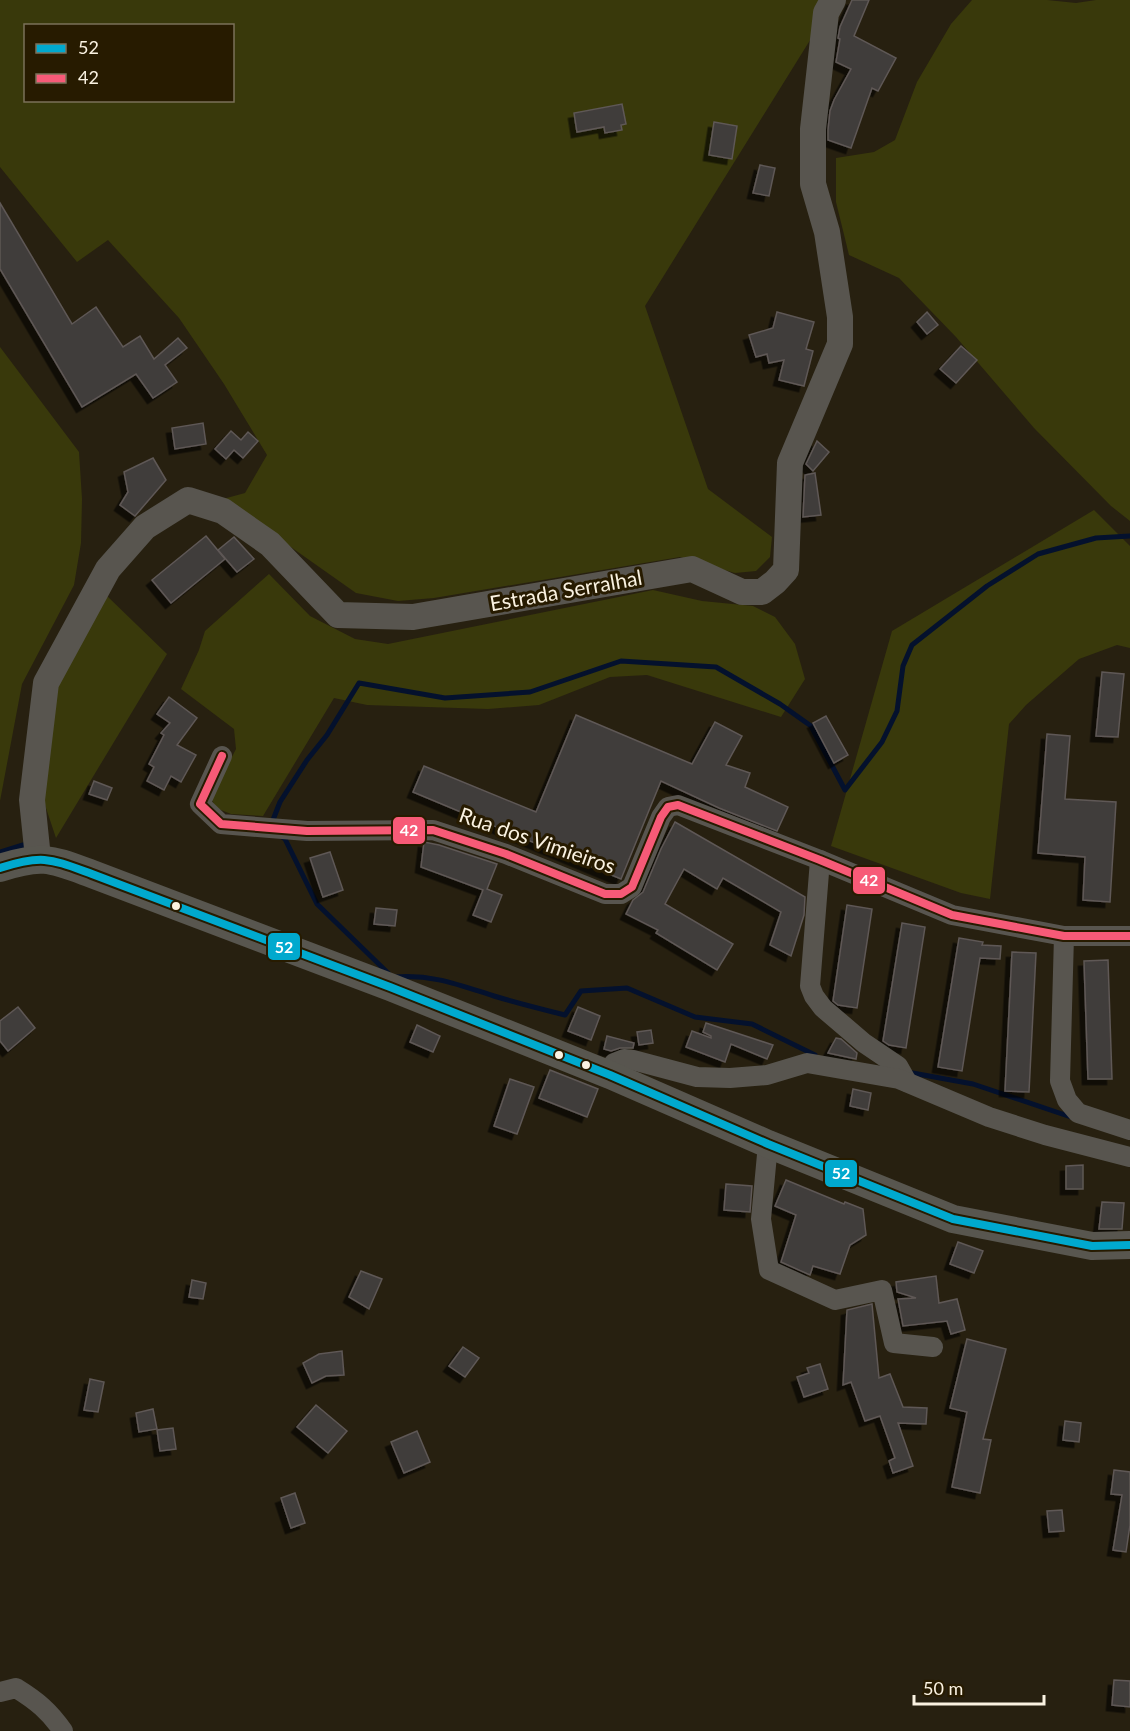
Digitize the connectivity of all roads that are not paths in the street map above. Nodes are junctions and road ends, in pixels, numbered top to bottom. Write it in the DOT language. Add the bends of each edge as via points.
graph roads {
  1 [pos="833,0"];
  2 [pos="222,756"];
  3 [pos="37,852"];
  4 [pos="820,860"];
  5 [pos="0,868"];
  6 [pos="1064,936"];
  7 [pos="1130,936"];
  8 [pos="903,1074"];
  9 [pos="610,1075"];
  10 [pos="1130,1130"];
  11 [pos="768,1144"];
  12 [pos="1130,1157"];
  13 [pos="1130,1245"];
  14 [pos="933,1347"];
  15 [pos="0,1692"];
  16 [pos="63,1731"];
  1 -- 3 [label="street, Estrada Serralhal" via="826,13 813,129 813,184 827,232 840,317 840,344 790,463 786,570 775,582 762,592 742,592 692,569 413,617 338,615 270,544 223,511 188,500 145,527 108,569 46,683 32,800"];
  2 -- 4 [label="street, Rua dos Vimieiros" via="200,804 221,824 307,831 434,830 605,894 621,894 632,887 661,816 668,807 678,805"];
  3 -- 5 [label="main road"];
  3 -- 9 [label="main road"];
  4 -- 6 [label="street, Rua dos Vimieiros" via="952,915"];
  4 -- 8 [label="street" via="810,986 823,1008"];
  6 -- 7 [label="street, Rua dos Vimieiros"];
  6 -- 10 [label="street" via="1060,1081 1067,1100 1078,1113"];
  8 -- 9 [label="street" via="807,1063 767,1075 697,1077 624,1059 615,1063"];
  8 -- 12 [label="street" via="989,1117"];
  9 -- 11 [label="main road"];
  11 -- 13 [label="main road" via="953,1219 1092,1246"];
  11 -- 14 [label="street" via="761,1219 770,1270 835,1300 882,1290 894,1343"];
  15 -- 16 [label="street" via="16,1688 49,1712"];
}
